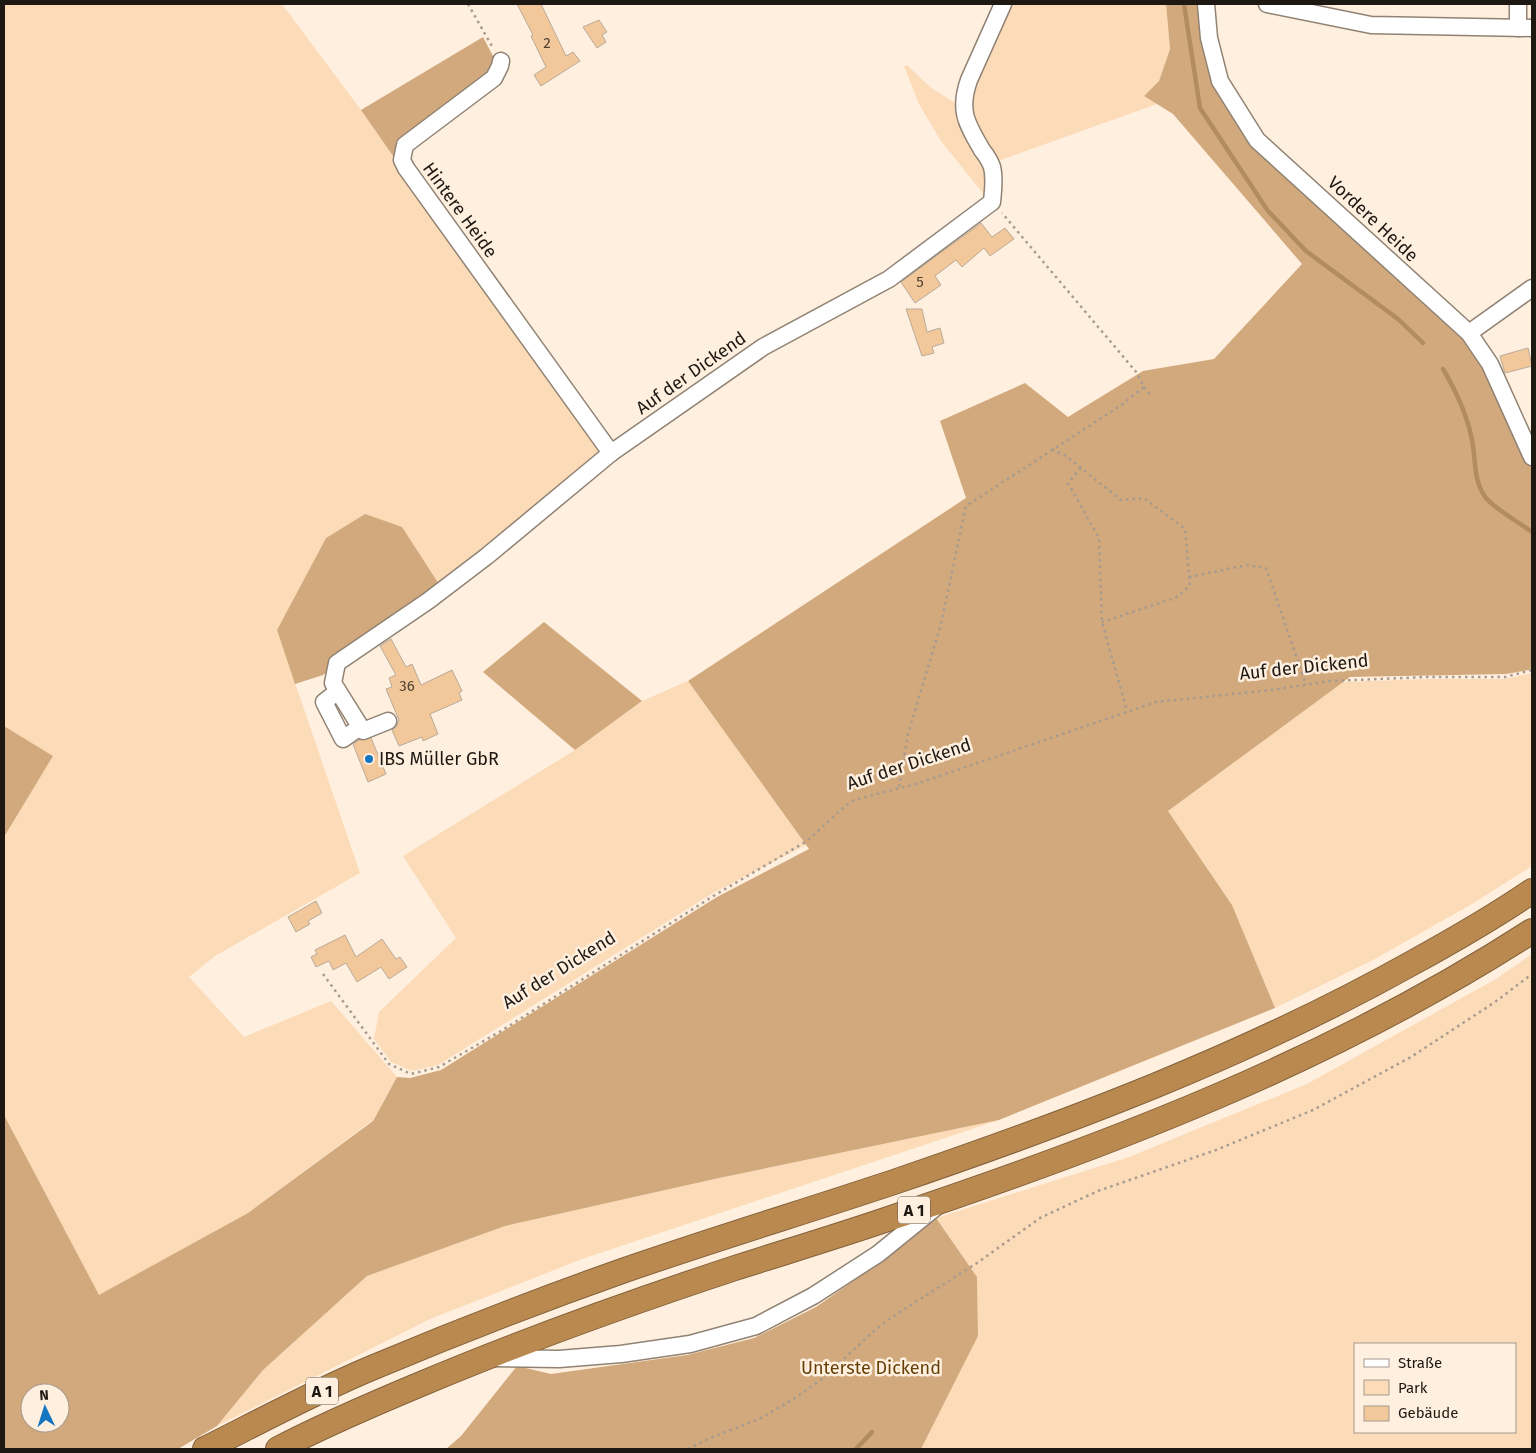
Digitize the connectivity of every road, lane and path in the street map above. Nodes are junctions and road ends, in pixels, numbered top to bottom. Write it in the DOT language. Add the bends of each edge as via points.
graph roads {
  1 [pos="468,4"];
  2 [pos="1003,4"];
  3 [pos="1206,4"];
  4 [pos="1267,4"];
  5 [pos="1518,4"];
  6 [pos="1525,28"];
  7 [pos="501,61"];
  8 [pos="992,202"];
  9 [pos="1532,288"];
  10 [pos="1469,333"];
  11 [pos="1144,387"];
  12 [pos="1154,393"];
  13 [pos="1052,449"];
  14 [pos="611,453"];
  15 [pos="1532,457"];
  16 [pos="1081,468"];
  17 [pos="1189,577"];
  18 [pos="1102,622"];
  19 [pos="1532,670"];
  20 [pos="1306,685"];
  21 [pos="1127,711"];
  22 [pos="388,721"];
  23 [pos="900,787"];
  24 [pos="1532,891"];
  25 [pos="1532,931"];
  26 [pos="323,974"];
  27 [pos="1532,974"];
  28 [pos="947,1198"];
  29 [pos="483,1358"];
  30 [pos="205,1449"];
  31 [pos="278,1449"];
  32 [pos="688,1449"];
  1 -- 7 [label="path"];
  2 -- 8 [label="street" via="969,80 963,106 968,126 992,166"];
  3 -- 10 [label="street, Vordere Heide" via="1209,38 1220,81 1257,140"];
  4 -- 6 [label="street" via="1371,25"];
  5 -- 6 [label="street"];
  7 -- 14 [label="street, Hintere Heide" via="494,78 405,145 402,160"];
  8 -- 11 [label="path" via="1137,373"];
  8 -- 14 [label="street, Auf der Dickend" via="889,279 763,347"];
  9 -- 10 [label="street"];
  10 -- 15 [label="street, Vordere Heide" via="1490,364"];
  11 -- 12 [label="path" via="1149,393"];
  11 -- 13 [label="path"];
  13 -- 16 [label="path"];
  13 -- 23 [label="path" via="966,506 940,624 908,734"];
  14 -- 22 [label="street, Auf der Dickend" via="428,601 337,663 333,683 363,731"];
  16 -- 17 [label="path" via="1121,500 1144,498 1185,529"];
  16 -- 18 [label="path" via="1068,482 1099,538"];
  17 -- 18 [label="path" via="1190,586 1174,598"];
  17 -- 20 [label="path" via="1247,565 1266,568"];
  18 -- 21 [label="path"];
  19 -- 20 [label="path, Auf der Dickend" via="1505,677 1330,681"];
  20 -- 21 [label="path, Auf der Dickend" via="1156,702"];
  21 -- 23 [label="path, Auf der Dickend"];
  23 -- 26 [label="path, Auf der Dickend" via="854,800 807,840 439,1067 412,1074 388,1064"];
  24 -- 30 [label="highway, A 1" via="1362,992 1175,1079 1092,1112 904,1178 511,1311 372,1367"];
  25 -- 28 [label="highway, A 1" via="1363,1030 1277,1070 1088,1149"];
  27 -- 32 [label="path" via="1411,1057 1313,1110 1216,1150 1098,1191 1040,1218 894,1316 822,1379 792,1400"];
  28 -- 29 [label="highway, A 1" via="733,1269"];
  28 -- 29 [label="street" via="878,1254 813,1296 756,1326 690,1344 621,1354 559,1360"];
  29 -- 31 [label="highway, A 1"];
}
